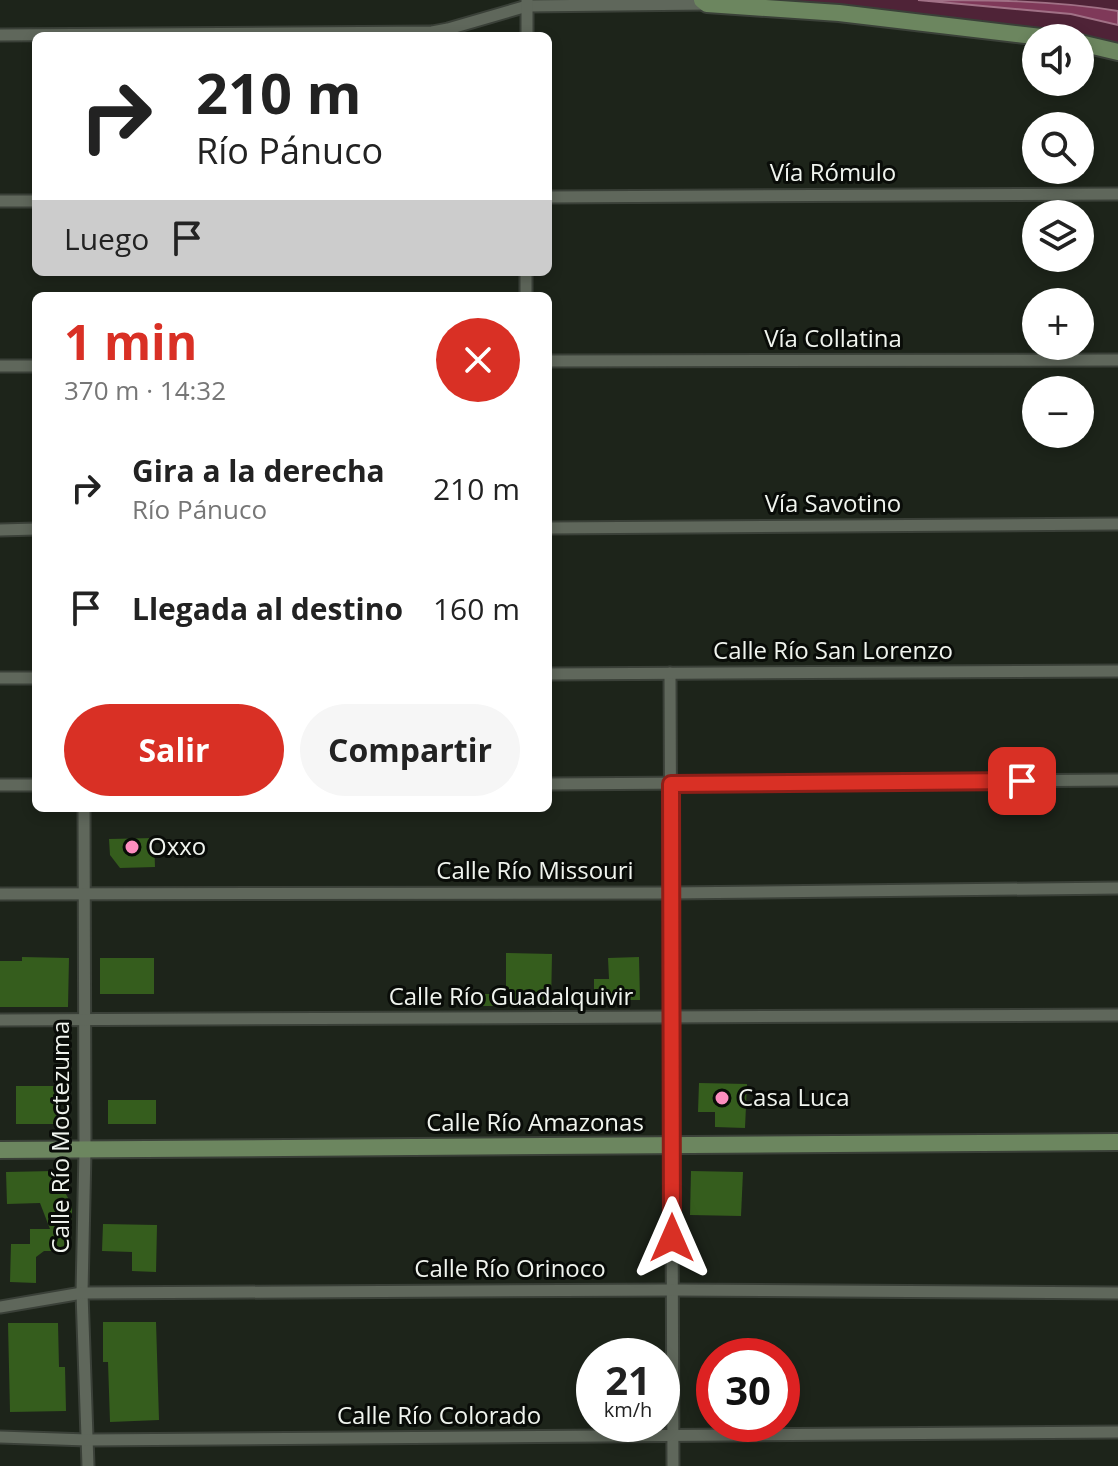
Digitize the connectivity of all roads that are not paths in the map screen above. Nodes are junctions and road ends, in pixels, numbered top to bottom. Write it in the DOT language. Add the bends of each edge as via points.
graph roads {
  1 [pos="705,2"];
  2 [pos="527,3"];
  3 [pos="432,32"];
  4 [pos="527,32"];
  5 [pos="0,35"];
  6 [pos="32,35"];
  7 [pos="1022,35"];
  8 [pos="1094,46"];
  9 [pos="1118,52"];
  10 [pos="1118,194"];
  11 [pos="552,197"];
  12 [pos="0,201"];
  13 [pos="32,201"];
  14 [pos="1118,360"];
  15 [pos="552,361"];
  16 [pos="0,366"];
  17 [pos="32,366"];
  18 [pos="1118,524"];
  19 [pos="552,528"];
  20 [pos="32,529"];
  21 [pos="0,530"];
  22 [pos="1118,671"];
  23 [pos="670,673"];
  24 [pos="552,674"];
  25 [pos="0,678"];
  26 [pos="32,678"];
  27 [pos="1118,780"];
  28 [pos="552,784"];
  29 [pos="671,784"];
  30 [pos="0,785"];
  31 [pos="32,785"];
  32 [pos="84,812"];
  33 [pos="1118,888"];
  34 [pos="671,893"];
  35 [pos="0,894"];
  36 [pos="84,894"];
  37 [pos="1118,1015"];
  38 [pos="672,1019"];
  39 [pos="0,1020"];
  40 [pos="84,1020"];
  41 [pos="1118,1142"];
  42 [pos="672,1146"];
  43 [pos="0,1150"];
  44 [pos="85,1150"];
  45 [pos="673,1290"];
  46 [pos="82,1293"];
  47 [pos="1118,1293"];
  48 [pos="0,1307"];
  49 [pos="673,1338"];
  50 [pos="1118,1432"];
  51 [pos="0,1437"];
  52 [pos="576,1437"];
  53 [pos="680,1437"];
  54 [pos="87,1440"];
  55 [pos="673,1442"];
  56 [pos="88,1466"];
  57 [pos="673,1466"];
  1 -- 2 [label="street"];
  1 -- 7 [label="street"];
  2 -- 3 [label="street"];
  2 -- 4 [label="street"];
  5 -- 6 [label="street"];
  8 -- 9 [label="street"];
  10 -- 11 [label="street, Vía Rómulo"];
  12 -- 13 [label="street"];
  14 -- 15 [label="street, Vía Collatina"];
  16 -- 17 [label="street"];
  18 -- 19 [label="street, Vía Savotino"];
  20 -- 21 [label="street"];
  22 -- 23 [label="street, Calle Río San Lorenzo"];
  23 -- 24 [label="street, Calle Río San Lorenzo"];
  23 -- 29 [label="street"];
  25 -- 26 [label="street"];
  27 -- 29 [label="street"];
  28 -- 29 [label="street"];
  29 -- 34 [label="street"];
  30 -- 31 [label="street"];
  32 -- 36 [label="street, Calle Río Moctezuma"];
  33 -- 34 [label="street, Calle Río Missouri"];
  34 -- 36 [label="street, Calle Río Missouri"];
  34 -- 38 [label="street"];
  35 -- 36 [label="street, Calle Río Missouri"];
  36 -- 40 [label="street, Calle Río Moctezuma"];
  37 -- 38 [label="street, Calle Río Guadalquivir"];
  38 -- 40 [label="street, Calle Río Guadalquivir"];
  38 -- 42 [label="street"];
  39 -- 40 [label="street, Calle Río Guadalquivir"];
  40 -- 44 [label="street, Calle Río Moctezuma"];
  41 -- 42 [label="street, Calle Río Amazonas"];
  42 -- 44 [label="street, Calle Río Amazonas"];
  42 -- 45 [label="street"];
  43 -- 44 [label="street, Calle Río Amazonas"];
  44 -- 46 [label="street, Calle Río Moctezuma"];
  45 -- 46 [label="street, Calle Río Orinoco"];
  45 -- 47 [label="street, Calle Río Orinoco"];
  45 -- 49 [label="street"];
  46 -- 48 [label="street, Calle Río Orinoco"];
  46 -- 54 [label="street, Calle Río Moctezuma"];
  50 -- 53 [label="street, Calle Río Colorado"];
  51 -- 54 [label="street, Calle Río Colorado"];
  52 -- 54 [label="street, Calle Río Colorado"];
  54 -- 56 [label="street, Calle Río Moctezuma"];
  55 -- 57 [label="street"];
}
